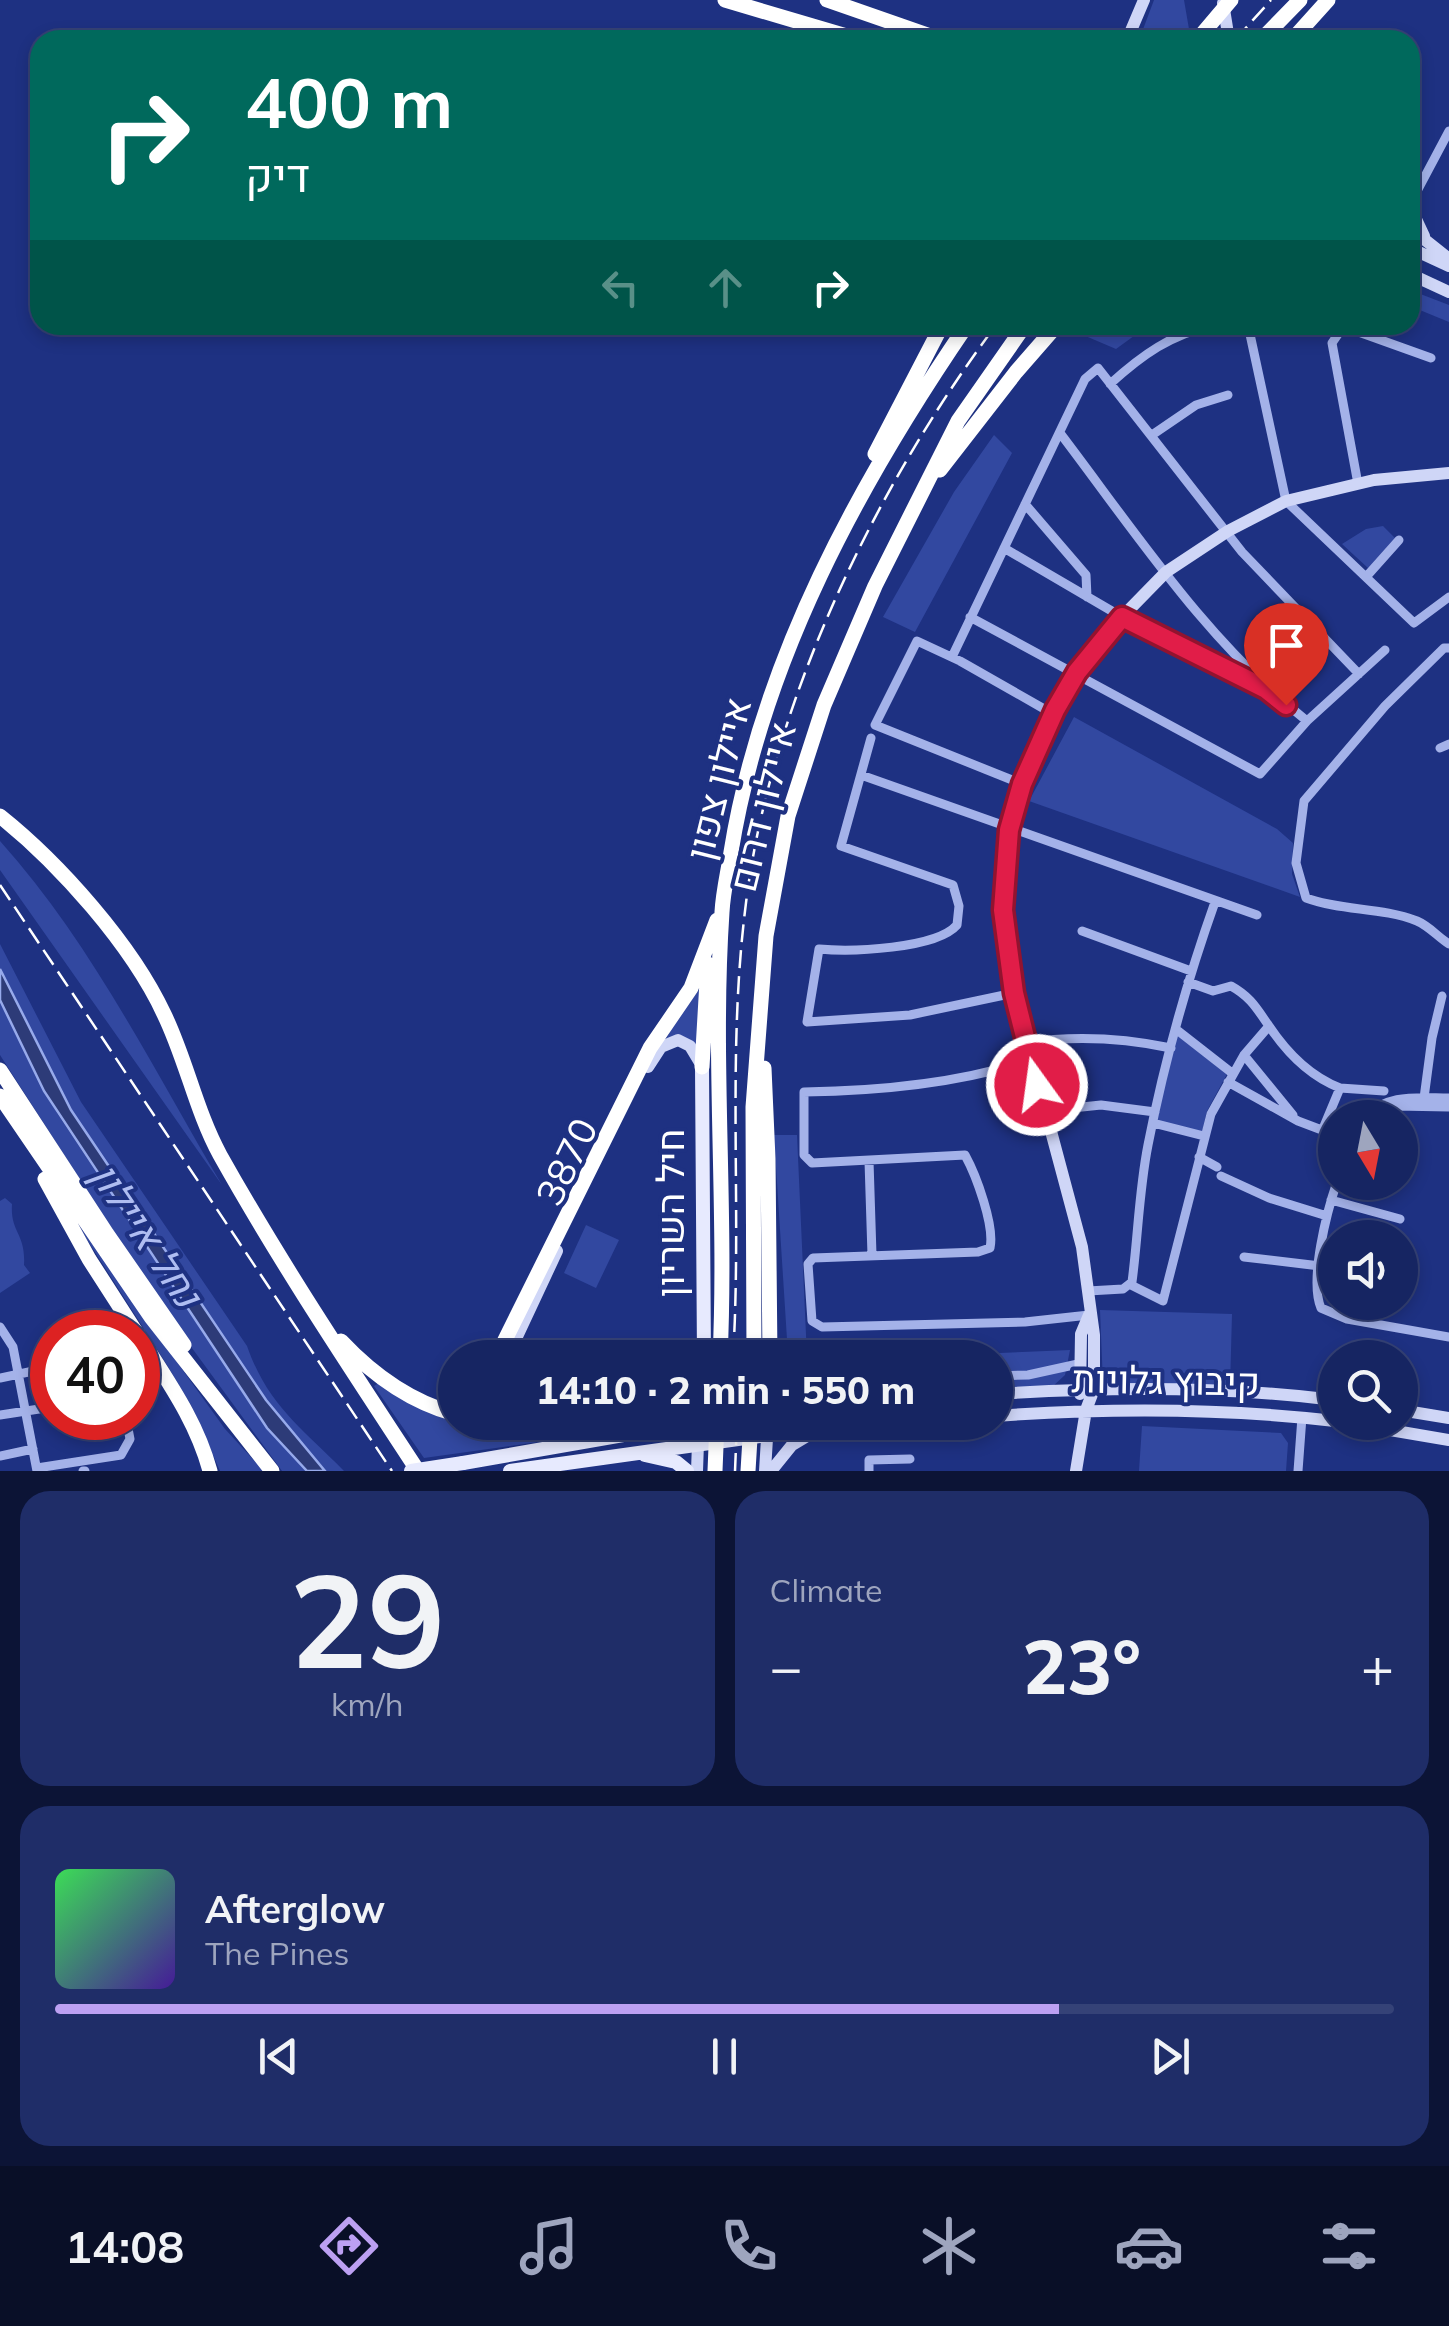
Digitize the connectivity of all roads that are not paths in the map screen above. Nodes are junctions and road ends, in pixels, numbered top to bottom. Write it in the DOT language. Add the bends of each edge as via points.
graph roads {
  1 [pos="725,0"];
  2 [pos="827,0"];
  3 [pos="1144,0"];
  4 [pos="1222,0"];
  5 [pos="1231,0"];
  6 [pos="1300,0"];
  7 [pos="1328,0"];
  8 [pos="826,30"];
  9 [pos="917,30"];
  10 [pos="1131,30"];
  11 [pos="1206,30"];
  12 [pos="1226,30"];
  13 [pos="1271,30"];
  14 [pos="1301,30"];
  15 [pos="1449,131"];
  16 [pos="1420,184"];
  17 [pos="1420,227"];
  18 [pos="1420,235"];
  19 [pos="1426,239"];
  20 [pos="1420,252"];
  21 [pos="1449,262"];
  22 [pos="1420,279"];
  23 [pos="1449,292"];
  24 [pos="937,335"];
  25 [pos="960,335"];
  26 [pos="1018,335"];
  27 [pos="1048,335"];
  28 [pos="1183,335"];
  29 [pos="1250,335"];
  30 [pos="1336,335"];
  31 [pos="1366,335"];
  32 [pos="1431,358"];
  33 [pos="1110,384"];
  34 [pos="1228,395"];
  35 [pos="1060,432"];
  36 [pos="1152,435"];
  37 [pos="1449,473"];
  38 [pos="1358,484"];
  39 [pos="920,498"];
  40 [pos="1286,501"];
  41 [pos="1025,504"];
  42 [pos="1228,531"];
  43 [pos="1399,540"];
  44 [pos="836,544"];
  45 [pos="1004,548"];
  46 [pos="1166,572"];
  47 [pos="1366,577"];
  48 [pos="1087,597"];
  49 [pos="1449,597"];
  50 [pos="970,617"];
  51 [pos="1122,617"];
  52 [pos="1223,644"];
  53 [pos="1446,648"];
  54 [pos="1385,650"];
  55 [pos="952,657"];
  56 [pos="1212,662"];
  57 [pos="1077,672"];
  58 [pos="1359,674"];
  59 [pos="1266,689"];
  60 [pos="1053,714"];
  61 [pos="1307,722"];
  62 [pos="871,738"];
  63 [pos="861,775"];
  64 [pos="1022,784"];
  65 [pos="0,816"];
  66 [pos="1009,830"];
  67 [pos="1215,902"];
  68 [pos="722,907"];
  69 [pos="1257,915"];
  70 [pos="1082,932"];
  71 [pos="1449,944"];
  72 [pos="1191,971"];
  73 [pos="1188,982"];
  74 [pos="1014,993"];
  75 [pos="1442,996"];
  76 [pos="760,1025"];
  77 [pos="1269,1026"];
  78 [pos="1176,1030"];
  79 [pos="1026,1042"];
  80 [pos="1170,1048"];
  81 [pos="1244,1055"];
  82 [pos="1030,1060"];
  83 [pos="702,1067"];
  84 [pos="0,1070"];
  85 [pos="1230,1077"];
  86 [pos="1340,1088"];
  87 [pos="1384,1091"];
  88 [pos="0,1096"];
  89 [pos="1424,1098"];
  90 [pos="1449,1098"];
  91 [pos="1335,1100"];
  92 [pos="1404,1100"];
  93 [pos="1418,1106"];
  94 [pos="1449,1107"];
  95 [pos="1044,1110"];
  96 [pos="1154,1117"];
  97 [pos="1298,1121"];
  98 [pos="1318,1128"];
  99 [pos="1204,1136"];
  100 [pos="1199,1157"];
  101 [pos="869,1161"];
  102 [pos="1331,1200"];
  103 [pos="1327,1216"];
  104 [pos="1400,1219"];
  105 [pos="1326,1220"];
  106 [pos="872,1255"];
  107 [pos="1244,1258"];
  108 [pos="1318,1266"];
  109 [pos="293,1278"];
  110 [pos="1131,1286"];
  111 [pos="1088,1291"];
  112 [pos="122,1310"];
  113 [pos="1090,1315"];
  114 [pos="1353,1320"];
  115 [pos="0,1326"];
  116 [pos="1449,1337"];
  117 [pos="505,1340"];
  118 [pos="516,1340"];
  119 [pos="704,1340"];
  120 [pos="720,1340"];
  121 [pos="754,1340"];
  122 [pos="771,1340"];
  123 [pos="13,1347"];
  124 [pos="0,1349"];
  125 [pos="1078,1360"];
  126 [pos="160,1369"];
  127 [pos="30,1372"];
  128 [pos="20,1374"];
  129 [pos="1013,1375"];
  130 [pos="0,1378"];
  131 [pos="1078,1389"];
  132 [pos="1094,1389"];
  133 [pos="1050,1390"];
  134 [pos="1013,1393"];
  135 [pos="1318,1398"];
  136 [pos="438,1409"];
  137 [pos="30,1410"];
  138 [pos="1086,1410"];
  139 [pos="25,1411"];
  140 [pos="1418,1413"];
  141 [pos="0,1415"];
  142 [pos="1013,1415"];
  143 [pos="226,1416"];
  144 [pos="1302,1418"];
  145 [pos="1449,1418"];
  146 [pos="1318,1420"];
  147 [pos="1418,1435"];
  148 [pos="129,1440"];
  149 [pos="595,1440"];
  150 [pos="698,1440"];
  151 [pos="713,1440"];
  152 [pos="717,1440"];
  153 [pos="750,1440"];
  154 [pos="768,1440"];
  155 [pos="798,1440"];
  156 [pos="1449,1440"];
  157 [pos="698,1443"];
  158 [pos="32,1449"];
  159 [pos="619,1455"];
  160 [pos="0,1456"];
  161 [pos="910,1459"];
  162 [pos="85,1468"];
  163 [pos="37,1469"];
  164 [pos="424,1470"];
  165 [pos="210,1471"];
  166 [pos="272,1471"];
  167 [pos="510,1471"];
  168 [pos="687,1471"];
  169 [pos="697,1471"];
  170 [pos="715,1471"];
  171 [pos="748,1471"];
  172 [pos="768,1471"];
  173 [pos="869,1471"];
  174 [pos="1076,1471"];
  175 [pos="1298,1471"];
  1 -- 8 [label="highway"];
  2 -- 9 [label="highway"];
  3 -- 10 [label="street"];
  4 -- 12 [label="street"];
  5 -- 11 [label="highway, bridge"];
  6 -- 13 [label="highway"];
  7 -- 14 [label="highway"];
  15 -- 16 [label="street"];
  17 -- 19 [label="street"];
  18 -- 19 [label="street"];
  19 -- 21 [label="street"];
  20 -- 21 [label="street"];
  22 -- 23 [label="street"];
  24 -- 44 [label="highway"];
  25 -- 44 [label="highway, איילון צפון"];
  26 -- 39 [label="highway, איילון דרום" via="958,420"];
  27 -- 39 [label="highway"];
  28 -- 33 [label="street" via="1145,353"];
  29 -- 40 [label="street"];
  30 -- 38 [label="street"];
  31 -- 32 [label="street"];
  33 -- 35 [label="street" via="1098,368 1085,379"];
  33 -- 36 [label="street"];
  34 -- 36 [label="street" via="1196,405"];
  35 -- 41 [label="street"];
  35 -- 46 [label="street"];
  36 -- 42 [label="street"];
  37 -- 38 [label="street"];
  38 -- 40 [label="street"];
  39 -- 76 [label="highway, איילון דרום" via="838,669 799,779 770,910"];
  40 -- 42 [label="street"];
  40 -- 47 [label="street"];
  41 -- 45 [label="street"];
  41 -- 48 [label="street" via="1086,576"];
  42 -- 46 [label="street"];
  42 -- 58 [label="street"];
  43 -- 47 [label="street"];
  44 -- 68 [label="highway, איילון צפון" via="765,716 737,815"];
  45 -- 48 [label="street"];
  45 -- 50 [label="street"];
  46 -- 51 [label="street"];
  46 -- 52 [label="street"];
  47 -- 49 [label="street" via="1414,623"];
  48 -- 51 [label="street"];
  50 -- 55 [label="street"];
  50 -- 57 [label="street"];
  51 -- 56 [label="street"];
  51 -- 57 [label="street"];
  52 -- 56 [label="street"];
  52 -- 59 [label="street"];
  53 -- 71 [label="street" via="1385,706 1304,801 1296,862 1306,898 1418,921"];
  54 -- 58 [label="street"];
  55 -- 60 [label="street"];
  55 -- 64 [label="street" via="917,641 875,725"];
  56 -- 59 [label="street"];
  57 -- 60 [label="street"];
  57 -- 61 [label="street" via="1260,774"];
  58 -- 61 [label="street"];
  59 -- 61 [label="street"];
  60 -- 64 [label="street"];
  62 -- 63 [label="street"];
  63 -- 66 [label="street"];
  63 -- 74 [label="street" via="840,846 954,886 957,925 941,936 888,947 819,949 807,1022 910,1016"];
  64 -- 66 [label="street"];
  65 -- 109 [label="highway" via="76,889 162,1010 218,1151"];
  66 -- 67 [label="street"];
  66 -- 74 [label="street" via="1003,910"];
  67 -- 69 [label="street"];
  67 -- 72 [label="street"];
  68 -- 83 [label="highway" via="706,977"];
  68 -- 117 [label="highway" via="691,988 650,1048"];
  68 -- 120 [label="highway, איילון צפון"];
  70 -- 72 [label="street"];
  72 -- 73 [label="street"];
  73 -- 77 [label="street" via="1213,991 1231,986"];
  73 -- 78 [label="street"];
  74 -- 79 [label="street"];
  75 -- 89 [label="street"];
  76 -- 121 [label="highway, איילון דרום"];
  76 -- 122 [label="highway"];
  77 -- 81 [label="street"];
  77 -- 86 [label="street" via="1312,1074"];
  78 -- 80 [label="street"];
  78 -- 85 [label="street"];
  79 -- 80 [label="street" via="1082,1037"];
  79 -- 82 [label="street"];
  80 -- 96 [label="street"];
  81 -- 85 [label="street"];
  81 -- 97 [label="street"];
  82 -- 95 [label="street"];
  82 -- 101 [label="street" via="925,1084 804,1092 804,1154 812,1163"];
  83 -- 118 [label="street, 3870" via="678,1040 653,1057"];
  83 -- 119 [label="main road, חיל השריון"];
  84 -- 143 [label="highway"];
  85 -- 97 [label="street"];
  85 -- 99 [label="street"];
  86 -- 87 [label="street"];
  86 -- 91 [label="street"];
  88 -- 112 [label="highway"];
  88 -- 143 [label="highway"];
  89 -- 90 [label="street"];
  89 -- 92 [label="street"];
  93 -- 94 [label="street"];
  95 -- 96 [label="street" via="1101,1105"];
  95 -- 111 [label="street"];
  96 -- 99 [label="street"];
  96 -- 110 [label="street"];
  97 -- 98 [label="street"];
  99 -- 100 [label="street"];
  100 -- 103 [label="street" via="1268,1198"];
  100 -- 110 [label="street" via="1162,1301"];
  101 -- 106 [label="street"];
  101 -- 106 [label="street" via="968,1157 990,1226 990,1248 978,1252"];
  102 -- 103 [label="street"];
  102 -- 104 [label="street"];
  103 -- 105 [label="street"];
  106 -- 113 [label="street" via="813,1258 812,1320 822,1327"];
  107 -- 108 [label="street"];
  109 -- 136 [label="highway" via="355,1355 398,1389"];
  109 -- 164 [label="highway"];
  110 -- 111 [label="street"];
  111 -- 113 [label="street"];
  113 -- 125 [label="street"];
  113 -- 132 [label="street"];
  114 -- 116 [label="street"];
  115 -- 123 [label="street"];
  123 -- 124 [label="street"];
  123 -- 128 [label="street"];
  125 -- 129 [label="street"];
  125 -- 131 [label="street"];
  125 -- 133 [label="street" via="1071,1378"];
  126 -- 165 [label="highway" via="200,1436"];
  127 -- 128 [label="street"];
  128 -- 130 [label="street"];
  128 -- 139 [label="street"];
  131 -- 132 [label="street, קיבוץ גלויות"];
  131 -- 133 [label="street, קיבוץ גלויות"];
  131 -- 138 [label="street"];
  132 -- 135 [label="street, קיבוץ גלויות"];
  132 -- 138 [label="street"];
  133 -- 134 [label="street, קיבוץ גלויות"];
  137 -- 139 [label="street"];
  138 -- 142 [label="street, קיבוץ גלויות"];
  138 -- 144 [label="street, קיבוץ גלויות"];
  138 -- 174 [label="street"];
  139 -- 141 [label="street"];
  139 -- 158 [label="street"];
  140 -- 145 [label="street"];
  143 -- 166 [label="highway"];
  144 -- 146 [label="street, קיבוץ גלויות"];
  144 -- 175 [label="street"];
  147 -- 156 [label="street"];
  148 -- 162 [label="street" via="121,1455"];
  149 -- 164 [label="main road, bridge"];
  150 -- 157 [label="main road"];
  151 -- 157 [label="main road"];
  152 -- 170 [label="highway, bridge"];
  153 -- 171 [label="highway, bridge"];
  154 -- 172 [label="street"];
  155 -- 172 [label="street"];
  157 -- 159 [label="main road"];
  157 -- 169 [label="street"];
  158 -- 160 [label="street"];
  158 -- 163 [label="street"];
  159 -- 167 [label="main road"];
  159 -- 168 [label="main road" via="667,1459"];
  161 -- 173 [label="street" via="869,1460"];
  162 -- 163 [label="street"];
}
